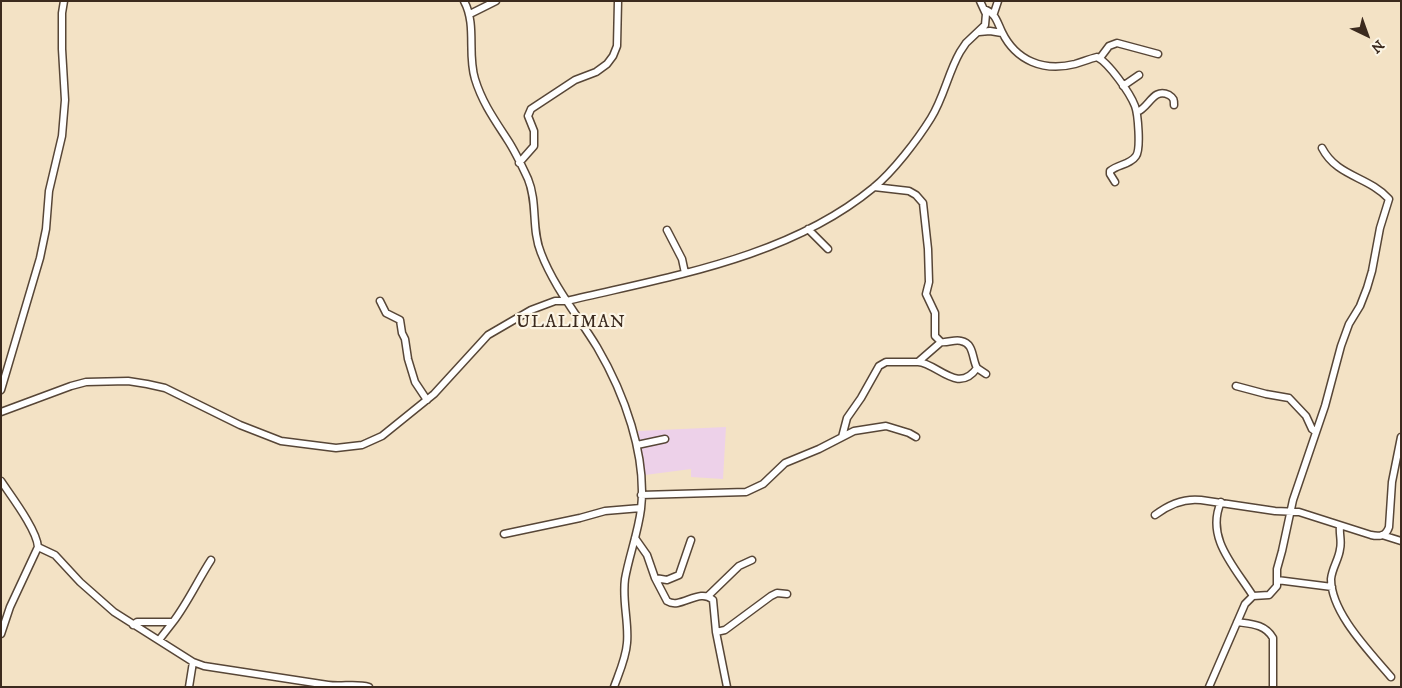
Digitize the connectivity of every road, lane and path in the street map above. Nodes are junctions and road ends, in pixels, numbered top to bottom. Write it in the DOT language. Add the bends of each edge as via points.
graph roads {
  1 [pos="64,1"];
  2 [pos="464,1"];
  3 [pos="496,1"];
  4 [pos="618,1"];
  5 [pos="980,1"];
  6 [pos="998,1"];
  7 [pos="984,9"];
  8 [pos="470,14"];
  9 [pos="994,14"];
  10 [pos="978,32"];
  11 [pos="1002,33"];
  12 [pos="1158,54"];
  13 [pos="1100,58"];
  14 [pos="1139,75"];
  15 [pos="1123,86"];
  16 [pos="1174,105"];
  17 [pos="1137,112"];
  18 [pos="1322,148"];
  19 [pos="519,163"];
  20 [pos="1115,182"];
  21 [pos="874,187"];
  22 [pos="808,229"];
  23 [pos="668,230"];
  24 [pos="828,250"];
  25 [pos="685,272"];
  26 [pos="380,301"];
  27 [pos="567,301"];
  28 [pos="941,342"];
  29 [pos="918,362"];
  30 [pos="977,368"];
  31 [pos="986,374"];
  32 [pos="1236,386"];
  33 [pos="1,390"];
  34 [pos="427,400"];
  35 [pos="1,412"];
  36 [pos="1316,432"];
  37 [pos="842,437"];
  38 [pos="916,438"];
  39 [pos="665,439"];
  40 [pos="1400,441"];
  41 [pos="637,445"];
  42 [pos="1,481"];
  43 [pos="641,495"];
  44 [pos="1220,502"];
  45 [pos="641,508"];
  46 [pos="1290,511"];
  47 [pos="1155,515"];
  48 [pos="1340,526"];
  49 [pos="504,534"];
  50 [pos="1382,535"];
  51 [pos="635,538"];
  52 [pos="691,540"];
  53 [pos="1401,541"];
  54 [pos="38,546"];
  55 [pos="211,560"];
  56 [pos="752,560"];
  57 [pos="655,578"];
  58 [pos="1277,580"];
  59 [pos="1332,587"];
  60 [pos="787,594"];
  61 [pos="708,596"];
  62 [pos="1253,596"];
  63 [pos="173,622"];
  64 [pos="1237,622"];
  65 [pos="133,624"];
  66 [pos="716,632"];
  67 [pos="1,634"];
  68 [pos="159,640"];
  69 [pos="193,662"];
  70 [pos="1391,677"];
  71 [pos="190,687"];
  72 [pos="369,687"];
  73 [pos="614,687"];
  74 [pos="727,687"];
  75 [pos="1209,687"];
  76 [pos="1273,687"];
  1 -- 33 [label="street" via="62,136 49,191 40,258"];
  2 -- 8 [label="street"];
  3 -- 8 [label="street"];
  4 -- 19 [label="street" via="613,56 604,67 575,80 531,109 528,116 534,131 534,146"];
  5 -- 7 [label="street"];
  6 -- 9 [label="street"];
  7 -- 9 [label="street"];
  7 -- 10 [label="street" via="985,25"];
  8 -- 19 [label="street" via="474,79"];
  9 -- 11 [label="street"];
  10 -- 11 [label="street"];
  10 -- 21 [label="street" via="960,52 931,118"];
  11 -- 13 [label="street" via="1016,53 1042,66 1074,65"];
  12 -- 13 [label="street" via="1117,43 1109,46"];
  13 -- 15 [label="street"];
  14 -- 15 [label="street"];
  15 -- 17 [label="street"];
  16 -- 17 [label="street" via="1172,96 1157,94"];
  17 -- 20 [label="street" via="1138,153 1131,161 1110,171"];
  18 -- 36 [label="street" via="1332,164 1375,186 1389,199 1362,303 1341,346"];
  19 -- 27 [label="street" via="533,197 540,252"];
  21 -- 22 [label="street" via="849,206"];
  21 -- 28 [label="street" via="909,191 923,203 928,249 926,294 935,313 935,336"];
  22 -- 24 [label="street"];
  22 -- 25 [label="street" via="760,252"];
  23 -- 25 [label="street"];
  25 -- 27 [label="street"];
  26 -- 34 [label="street" via="386,313 400,320 415,382"];
  27 -- 34 [label="street" via="555,301 531,310 488,335"];
  27 -- 41 [label="street" via="608,366"];
  28 -- 29 [label="street"];
  28 -- 30 [label="street" via="960,340 967,344"];
  29 -- 30 [label="street" via="952,378 970,375"];
  29 -- 37 [label="street" via="886,362 880,366 847,418"];
  30 -- 31 [label="street"];
  32 -- 36 [label="street" via="1289,398"];
  34 -- 35 [label="street" via="382,436 346,448 271,439 165,388 128,381 86,382"];
  36 -- 46 [label="street"];
  37 -- 38 [label="street" via="854,431 886,426"];
  37 -- 43 [label="street" via="785,463 763,484 746,492"];
  39 -- 41 [label="street"];
  40 -- 50 [label="street" via="1392,482 1389,527"];
  41 -- 43 [label="street"];
  42 -- 54 [label="street" via="35,535"];
  43 -- 45 [label="street"];
  44 -- 46 [label="street"];
  44 -- 47 [label="street" via="1187,500"];
  44 -- 62 [label="street" via="1215,515 1217,534 1227,557"];
  45 -- 49 [label="street" via="605,511"];
  45 -- 51 [label="street"];
  46 -- 48 [label="street"];
  46 -- 58 [label="street"];
  48 -- 50 [label="street"];
  48 -- 59 [label="street" via="1341,548 1332,574"];
  50 -- 53 [label="street"];
  51 -- 57 [label="street" via="647,555"];
  51 -- 73 [label="street" via="624,593 627,644"];
  52 -- 57 [label="street" via="679,575 667,580"];
  54 -- 65 [label="street" via="55,555 89,591"];
  54 -- 67 [label="street"];
  55 -- 63 [label="street"];
  56 -- 61 [label="street" via="739,566"];
  57 -- 61 [label="street" via="665,598 672,604"];
  58 -- 59 [label="street"];
  58 -- 62 [label="street" via="1277,586 1270,594"];
  59 -- 70 [label="street" via="1341,612"];
  60 -- 66 [label="street" via="771,596 725,630"];
  61 -- 66 [label="street" via="714,603"];
  62 -- 64 [label="street" via="1245,604"];
  63 -- 65 [label="street"];
  63 -- 68 [label="street"];
  64 -- 75 [label="street"];
  64 -- 76 [label="street" via="1256,624 1273,638"];
  65 -- 68 [label="street"];
  66 -- 74 [label="street"];
  68 -- 69 [label="street"];
  69 -- 71 [label="street"];
  69 -- 72 [label="street" via="342,687"];
}
